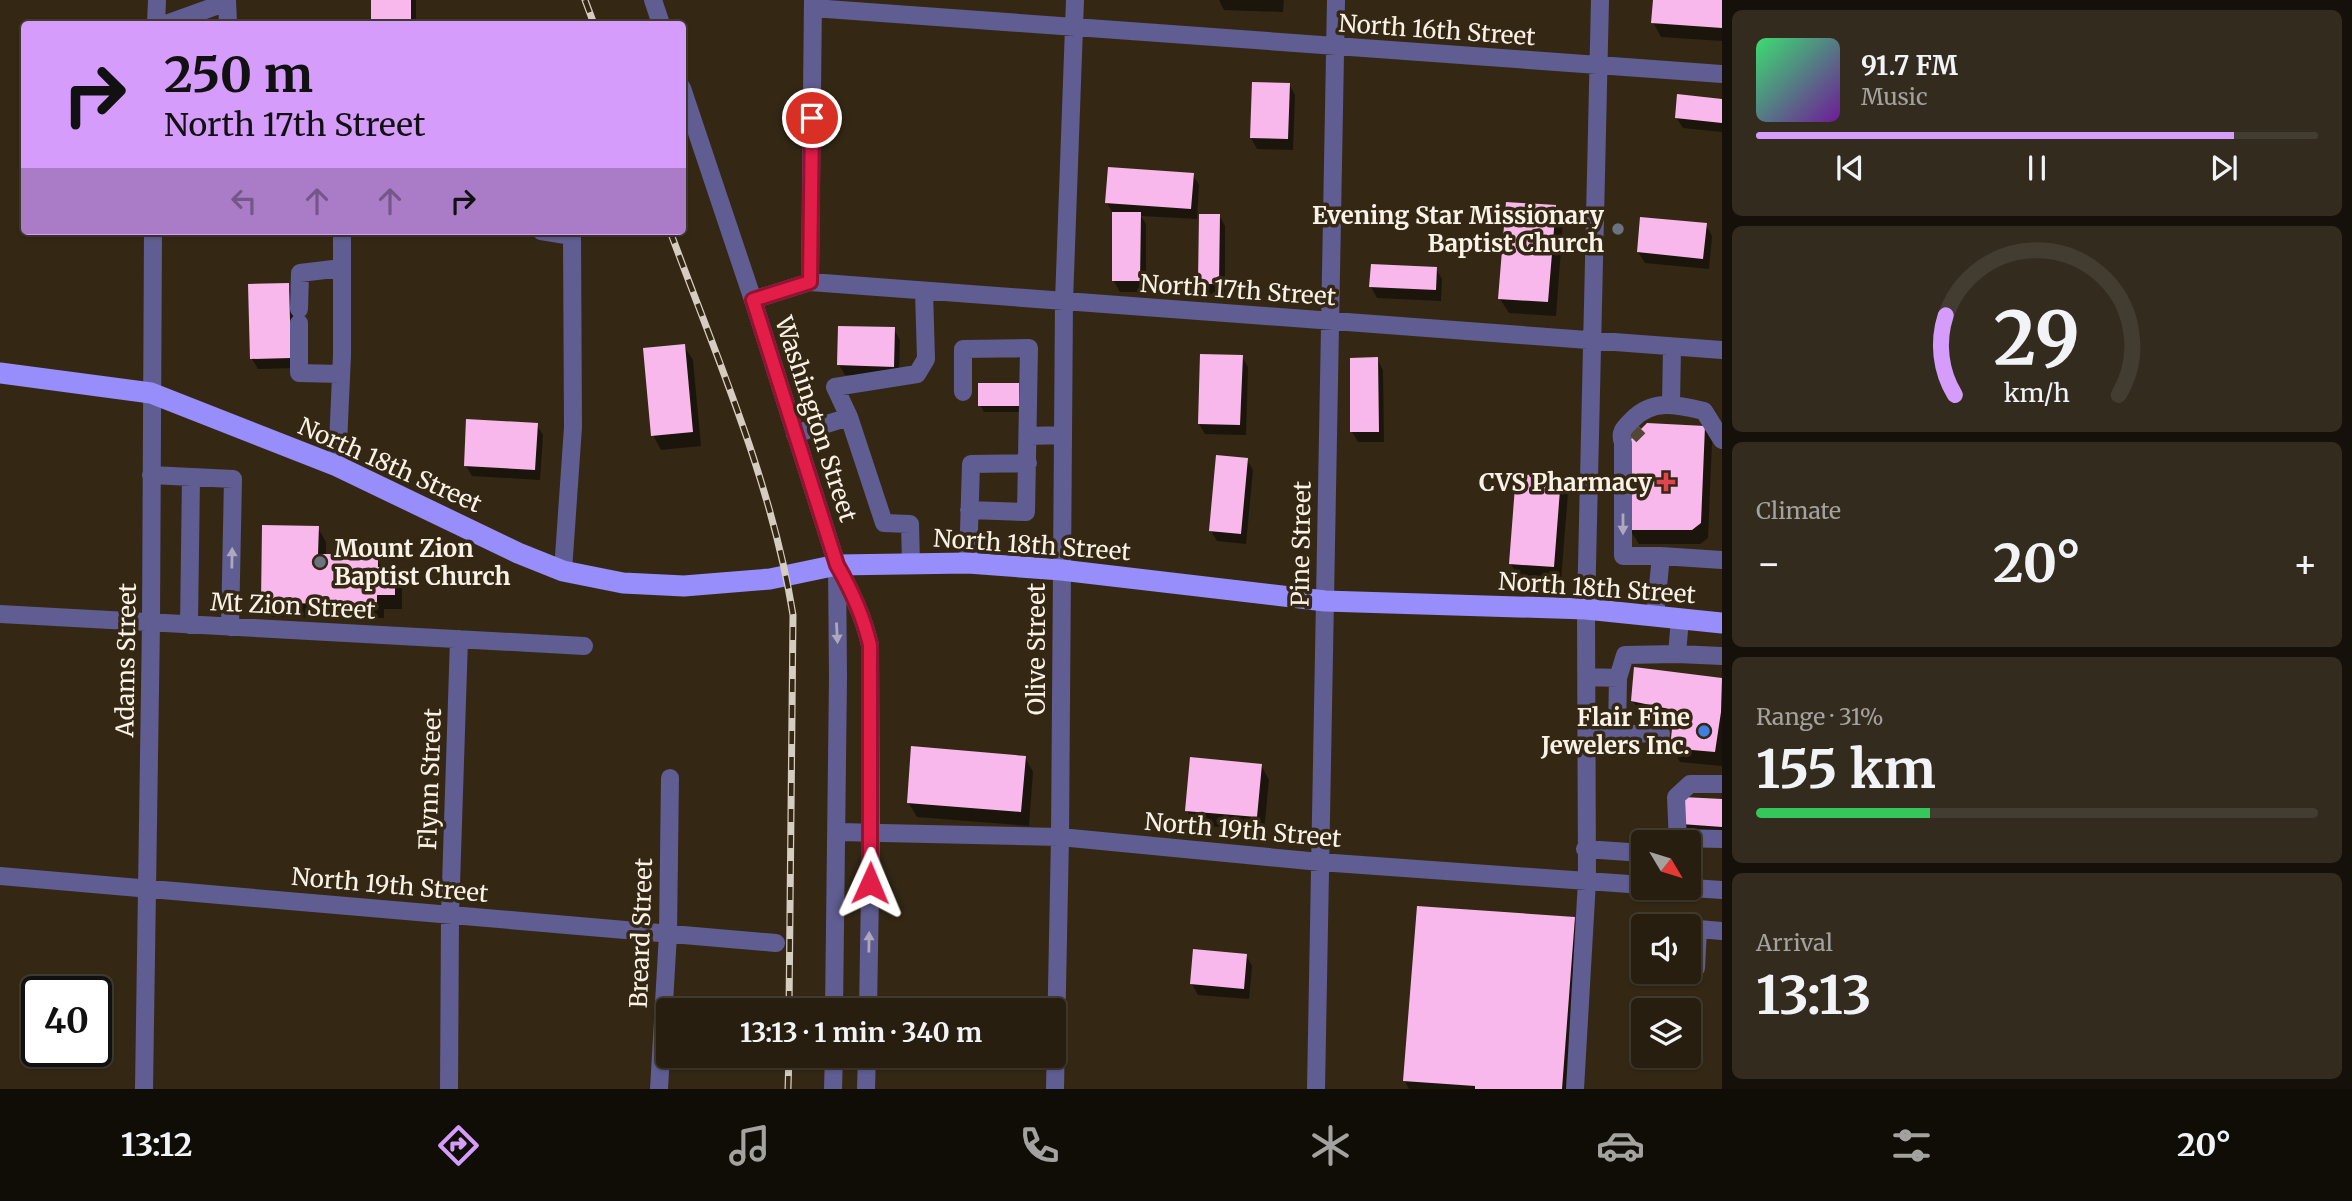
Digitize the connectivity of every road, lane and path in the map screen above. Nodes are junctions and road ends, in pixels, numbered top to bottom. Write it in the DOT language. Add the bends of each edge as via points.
graph roads {
  1 [pos="156,0"];
  2 [pos="653,0"];
  3 [pos="1074,0"];
  4 [pos="1336,0"];
  5 [pos="1600,0"];
  6 [pos="227,1"];
  7 [pos="813,4"];
  8 [pos="156,21"];
  9 [pos="174,21"];
  10 [pos="228,21"];
  11 [pos="660,21"];
  12 [pos="1074,27"];
  13 [pos="1335,47"];
  14 [pos="1599,66"];
  15 [pos="1722,75"];
  16 [pos="686,101"];
  17 [pos="153,235"];
  18 [pos="342,235"];
  19 [pos="566,235"];
  20 [pos="342,268"];
  21 [pos="810,282"];
  22 [pos="924,291"];
  23 [pos="753,300"];
  24 [pos="1064,301"];
  25 [pos="1331,321"];
  26 [pos="1592,341"];
  27 [pos="1672,347"];
  28 [pos="1722,350"];
  29 [pos="0,373"];
  30 [pos="341,374"];
  31 [pos="963,392"];
  32 [pos="151,393"];
  33 [pos="1671,403"];
  34 [pos="849,417"];
  35 [pos="795,434"];
  36 [pos="1063,435"];
  37 [pos="1590,435"];
  38 [pos="1631,435"];
  39 [pos="1029,436"];
  40 [pos="1722,440"];
  41 [pos="1028,463"];
  42 [pos="337,466"];
  43 [pos="151,475"];
  44 [pos="191,477"];
  45 [pos="970,510"];
  46 [pos="1661,555"];
  47 [pos="1722,560"];
  48 [pos="968,563"];
  49 [pos="911,564"];
  50 [pos="837,565"];
  51 [pos="1061,570"];
  52 [pos="563,571"];
  53 [pos="1325,601"];
  54 [pos="1586,609"];
  55 [pos="0,614"];
  56 [pos="1655,616"];
  57 [pos="1680,619"];
  58 [pos="151,623"];
  59 [pos="1722,623"];
  60 [pos="189,625"];
  61 [pos="230,627"];
  62 [pos="459,639"];
  63 [pos="584,646"];
  64 [pos="1677,654"];
  65 [pos="1722,656"];
  66 [pos="1587,677"];
  67 [pos="1618,678"];
  68 [pos="1587,732"];
  69 [pos="1617,733"];
  70 [pos="1661,734"];
  71 [pos="670,778"];
  72 [pos="1722,784"];
  73 [pos="1678,830"];
  74 [pos="837,832"];
  75 [pos="872,832"];
  76 [pos="1060,837"];
  77 [pos="1701,839"];
  78 [pos="1722,839"];
  79 [pos="1585,849"];
  80 [pos="1631,852"];
  81 [pos="1320,862"];
  82 [pos="0,876"];
  83 [pos="1587,881"];
  84 [pos="1631,884"];
  85 [pos="148,889"];
  86 [pos="1701,889"];
  87 [pos="1722,890"];
  88 [pos="450,915"];
  89 [pos="1701,929"];
  90 [pos="1722,931"];
  91 [pos="668,934"];
  92 [pos="776,943"];
  93 [pos="834,998"];
  94 [pos="868,998"];
  95 [pos="834,1068"];
  96 [pos="867,1068"];
  97 [pos="144,1089"];
  98 [pos="449,1089"];
  99 [pos="659,1089"];
  100 [pos="833,1089"];
  101 [pos="866,1089"];
  102 [pos="1055,1089"];
  103 [pos="1316,1089"];
  104 [pos="1574,1089"];
  1 -- 8 [label="street"];
  2 -- 11 [label="street"];
  3 -- 12 [label="street, Olive Street"];
  4 -- 13 [label="street, Pine Street"];
  5 -- 14 [label="street"];
  6 -- 9 [label="street"];
  6 -- 10 [label="street"];
  7 -- 12 [label="street, North 16th Street"];
  7 -- 21 [label="street"];
  12 -- 13 [label="street, North 16th Street"];
  12 -- 24 [label="street, Olive Street"];
  13 -- 14 [label="street, North 16th Street"];
  13 -- 25 [label="street, Pine Street"];
  14 -- 15 [label="street, North 16th Street"];
  14 -- 26 [label="street"];
  16 -- 23 [label="street, Washington Street"];
  17 -- 32 [label="street, Adams Street"];
  18 -- 20 [label="street"];
  19 -- 52 [label="street" via="572,236 573,427"];
  20 -- 30 [label="street"];
  20 -- 30 [label="street" via="300,273 299,316 299,373"];
  21 -- 22 [label="street, North 17th Street"];
  21 -- 23 [label="street, North 17th Street"];
  22 -- 24 [label="street, North 17th Street"];
  22 -- 34 [label="street" via="926,359 917,374 835,387"];
  23 -- 35 [label="street, Washington Street"];
  24 -- 25 [label="street, North 17th Street"];
  24 -- 36 [label="street, Olive Street"];
  25 -- 26 [label="street, North 17th Street"];
  25 -- 53 [label="street, Pine Street"];
  26 -- 27 [label="street, North 17th Street"];
  26 -- 37 [label="street"];
  27 -- 28 [label="street, North 17th Street"];
  27 -- 33 [label="street"];
  29 -- 32 [label="main road, North 18th Street"];
  30 -- 42 [label="street"];
  31 -- 39 [label="street" via="963,349 1029,348"];
  32 -- 42 [label="main road, North 18th Street"];
  32 -- 43 [label="street, Adams Street"];
  33 -- 38 [label="street" via="1641,410 1622,430 1621,436"];
  33 -- 40 [label="street" via="1704,411"];
  34 -- 35 [label="street"];
  34 -- 49 [label="street" via="884,523 910,524"];
  35 -- 50 [label="street, Washington Street"];
  36 -- 39 [label="street"];
  36 -- 51 [label="street, Olive Street"];
  37 -- 38 [label="street"];
  37 -- 54 [label="street"];
  38 -- 46 [label="street, one-way" via="1623,556"];
  39 -- 41 [label="street"];
  41 -- 45 [label="street" via="971,464"];
  41 -- 45 [label="street" via="1026,512"];
  42 -- 52 [label="main road, North 18th Street"];
  43 -- 44 [label="street"];
  43 -- 58 [label="street, Adams Street"];
  44 -- 60 [label="street"];
  61 -- 44 [label="street, one-way" via="233,479"];
  45 -- 48 [label="street"];
  46 -- 47 [label="street"];
  46 -- 56 [label="street"];
  48 -- 49 [label="main road, North 18th Street"];
  48 -- 51 [label="main road, North 18th Street"];
  49 -- 50 [label="main road, North 18th Street"];
  50 -- 52 [label="main road, North 18th Street" via="770,579 684,586 623,583"];
  50 -- 74 [label="street, Washington Street, one-way"];
  50 -- 75 [label="street, Washington Street" via="865,621 870,645"];
  51 -- 53 [label="main road, North 18th Street"];
  51 -- 76 [label="street, Olive Street"];
  53 -- 54 [label="main road, North 18th Street"];
  53 -- 81 [label="street, Pine Street"];
  54 -- 56 [label="main road, North 18th Street"];
  54 -- 66 [label="street"];
  55 -- 58 [label="street, Mt Zion Street"];
  56 -- 57 [label="main road, North 18th Street"];
  57 -- 59 [label="main road, North 18th Street"];
  57 -- 64 [label="street"];
  58 -- 60 [label="street, Mt Zion Street"];
  58 -- 85 [label="street, Adams Street"];
  60 -- 61 [label="street, Mt Zion Street"];
  61 -- 62 [label="street, Mt Zion Street"];
  62 -- 63 [label="street, Mt Zion Street"];
  62 -- 88 [label="street, Flynn Street"];
  64 -- 65 [label="street"];
  64 -- 67 [label="street" via="1625,655"];
  66 -- 67 [label="street"];
  66 -- 68 [label="street"];
  67 -- 69 [label="street"];
  68 -- 69 [label="street"];
  68 -- 79 [label="street"];
  69 -- 70 [label="street"];
  71 -- 91 [label="street, Breard Street"];
  72 -- 73 [label="street" via="1690,784 1676,797"];
  74 -- 75 [label="street, North 19th Street"];
  74 -- 93 [label="street, Washington Street"];
  75 -- 76 [label="street, North 19th Street"];
  94 -- 75 [label="street, Washington Street, one-way"];
  76 -- 81 [label="street, North 19th Street"];
  76 -- 102 [label="street, Olive Street"];
  77 -- 78 [label="street"];
  79 -- 80 [label="street"];
  79 -- 83 [label="street"];
  81 -- 83 [label="street, North 19th Street"];
  81 -- 103 [label="street, Pine Street"];
  82 -- 85 [label="street, North 19th Street"];
  83 -- 84 [label="street, North 19th Street"];
  83 -- 104 [label="street"];
  85 -- 88 [label="street, North 19th Street"];
  85 -- 97 [label="street, Adams Street"];
  86 -- 87 [label="street"];
  88 -- 91 [label="street, North 19th Street"];
  88 -- 98 [label="street, Flynn Street"];
  89 -- 90 [label="street"];
  91 -- 92 [label="street, North 19th Street"];
  91 -- 99 [label="street, Breard Street"];
  95 -- 100 [label="street"];
  96 -- 101 [label="street"];
}
